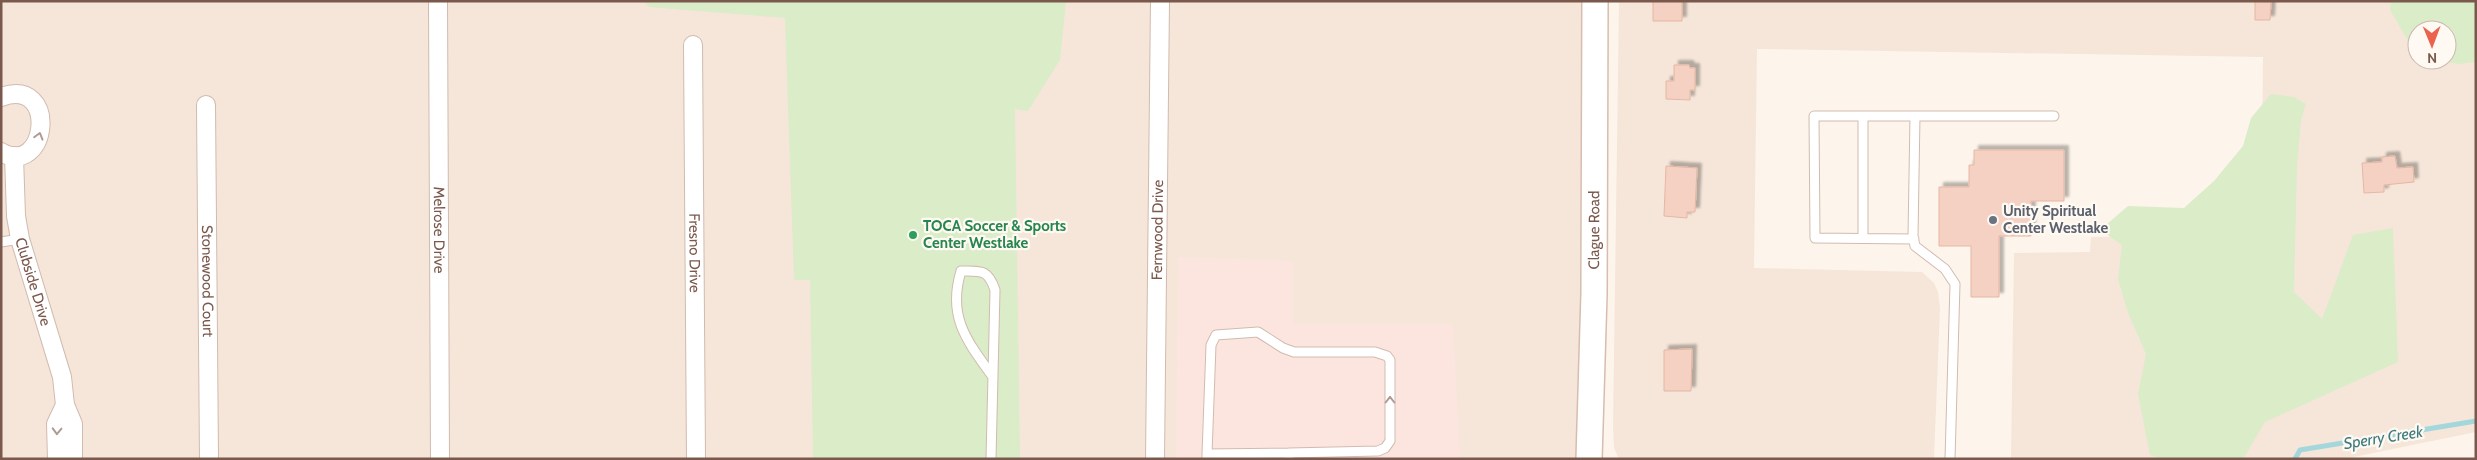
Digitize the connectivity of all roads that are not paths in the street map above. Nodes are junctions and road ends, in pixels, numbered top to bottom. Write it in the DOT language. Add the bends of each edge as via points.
graph roads {
  1 [pos="438,1"];
  2 [pos="1160,1"];
  3 [pos="1595,1"];
  4 [pos="693,45"];
  5 [pos="1,97"];
  6 [pos="206,105"];
  7 [pos="1864,116"];
  8 [pos="1915,116"];
  9 [pos="2054,116"];
  10 [pos="8,154"];
  11 [pos="1864,238"];
  12 [pos="20,239"];
  13 [pos="1914,239"];
  14 [pos="1,242"];
  15 [pos="993,377"];
  16 [pos="65,405"];
  17 [pos="1207,456"];
  18 [pos="1289,456"];
  19 [pos="57,459"];
  20 [pos="74,459"];
  21 [pos="209,459"];
  22 [pos="440,459"];
  23 [pos="696,459"];
  24 [pos="991,459"];
  25 [pos="1155,459"];
  26 [pos="1589,459"];
  27 [pos="1950,459"];
  1 -- 22 [label="street, Melrose Drive"];
  2 -- 25 [label="street, Fernwood Drive"];
  3 -- 26 [label="main road, Clague Road" via="1594,294"];
  4 -- 23 [label="street, Fresno Drive"];
  10 -- 5 [label="street, Clubside Drive, one-way" via="25,153 38,142 40,115 31,99 24,95 16,93"];
  6 -- 21 [label="street, Stonewood Court"];
  7 -- 8 [label="lane"];
  7 -- 11 [label="lane"];
  7 -- 11 [label="lane" via="1814,116 1815,238"];
  8 -- 9 [label="lane"];
  8 -- 13 [label="lane"];
  10 -- 12 [label="street, Clubside Drive"];
  11 -- 13 [label="lane"];
  12 -- 14 [label="lane"];
  12 -- 16 [label="street, Clubside Drive" via="62,377"];
  13 -- 27 [label="lane" via="1920,252 1945,269 1955,284"];
  15 -- 15 [label="lane" via="995,290 990,277 982,271 961,271 955,292 962,334"];
  15 -- 24 [label="lane"];
  16 -- 19 [label="street, Clubside Drive, one-way" via="56,424"];
  16 -- 20 [label="street, Clubside Drive" via="73,424"];
  17 -- 18 [label="lane"];
  18 -- 17 [label="lane, one-way" via="1385,448 1390,441 1390,360 1387,356 1375,352 1294,352 1258,332 1216,335 1211,345"];
}
